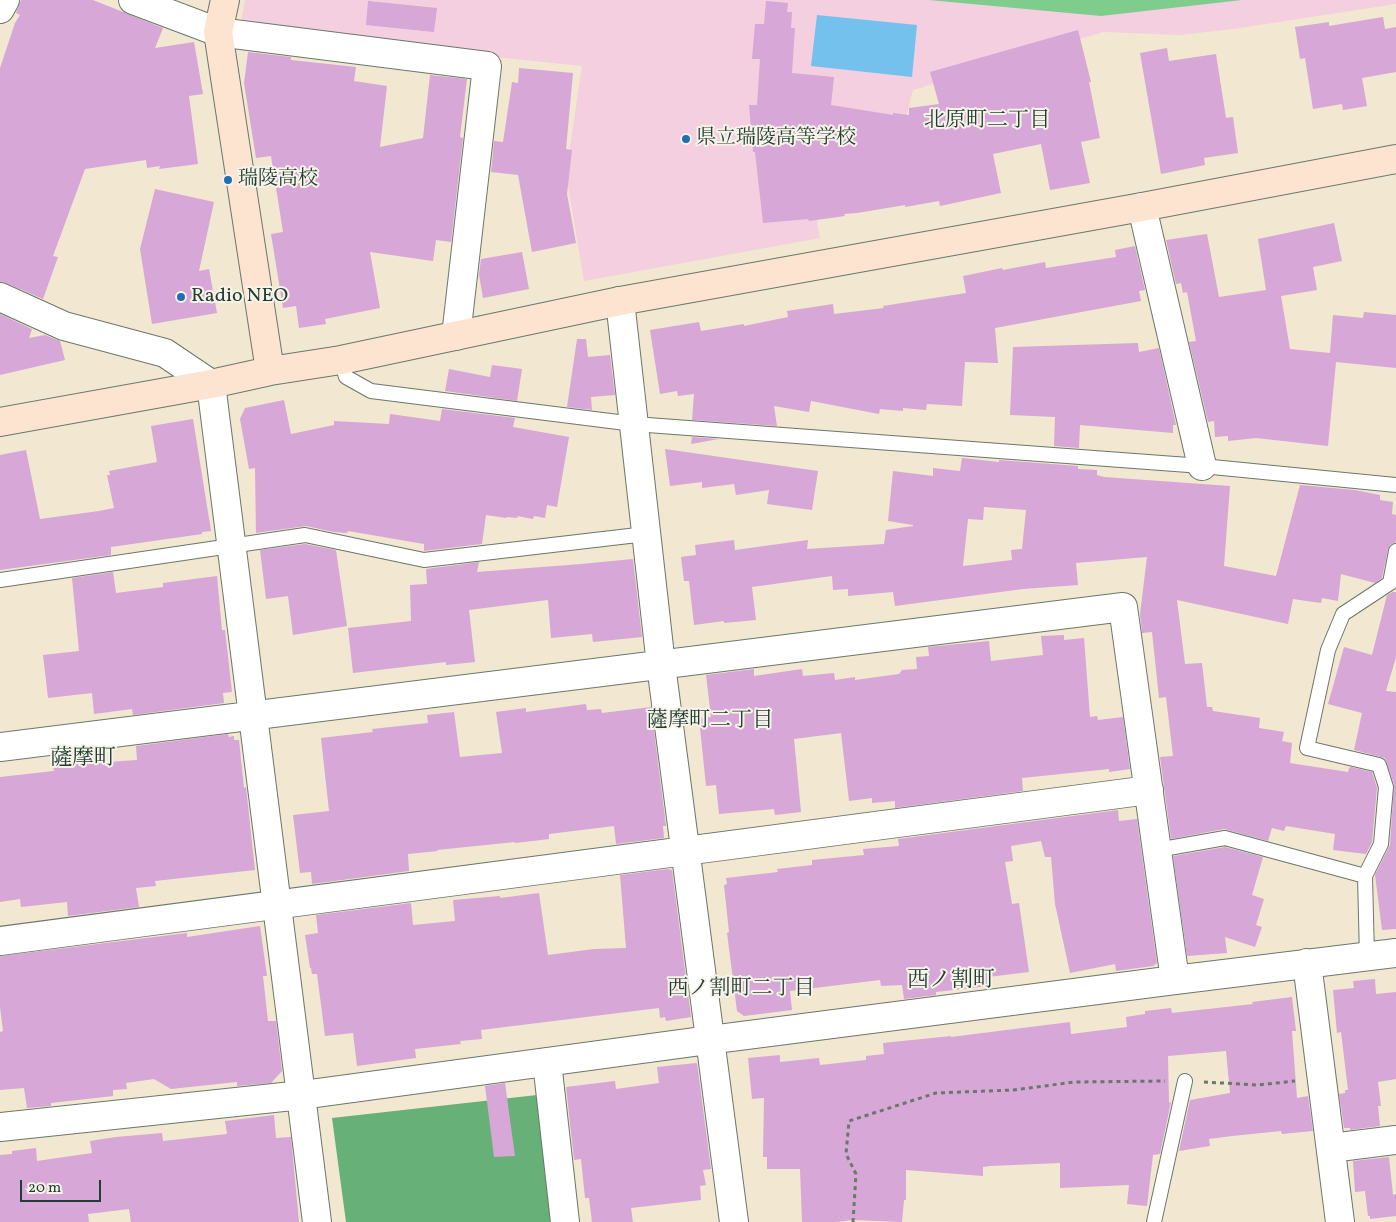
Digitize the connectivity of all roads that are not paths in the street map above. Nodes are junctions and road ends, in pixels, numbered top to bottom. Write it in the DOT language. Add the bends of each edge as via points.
graph roads {
  1 [pos="5,0"];
  2 [pos="133,0"];
  3 [pos="225,0"];
  4 [pos="0,9"];
  5 [pos="218,32"];
  6 [pos="1396,159"];
  7 [pos="1142,207"];
  8 [pos="0,297"];
  9 [pos="620,301"];
  10 [pos="456,336"];
  11 [pos="341,360"];
  12 [pos="270,372"];
  13 [pos="211,384"];
  14 [pos="0,422"];
  15 [pos="634,424"];
  16 [pos="1202,466"];
  17 [pos="1396,485"];
  18 [pos="646,534"];
  19 [pos="232,547"];
  20 [pos="1396,551"];
  21 [pos="0,580"];
  22 [pos="661,665"];
  23 [pos="254,716"];
  24 [pos="0,748"];
  25 [pos="1149,790"];
  26 [pos="685,850"];
  27 [pos="1157,850"];
  28 [pos="1365,876"];
  29 [pos="278,904"];
  30 [pos="0,941"];
  31 [pos="1396,954"];
  32 [pos="1368,957"];
  33 [pos="1307,963"];
  34 [pos="1175,980"];
  35 [pos="709,1040"];
  36 [pos="546,1062"];
  37 [pos="1185,1081"];
  38 [pos="302,1095"];
  39 [pos="0,1127"];
  40 [pos="1396,1140"];
  41 [pos="1331,1148"];
  42 [pos="317,1222"];
  43 [pos="565,1222"];
  44 [pos="734,1222"];
  45 [pos="1154,1222"];
  46 [pos="1340,1222"];
  1 -- 4 [label="street"];
  2 -- 5 [label="street"];
  3 -- 5 [label="street"];
  5 -- 10 [label="street" via="486,66"];
  5 -- 12 [label="street"];
  6 -- 7 [label="street"];
  7 -- 9 [label="street"];
  7 -- 16 [label="street"];
  8 -- 13 [label="street" via="64,326 165,354"];
  9 -- 10 [label="street"];
  9 -- 15 [label="street"];
  10 -- 11 [label="street"];
  11 -- 12 [label="street"];
  11 -- 15 [label="lane" via="346,377 371,391"];
  12 -- 13 [label="street"];
  13 -- 14 [label="street"];
  13 -- 19 [label="street"];
  15 -- 16 [label="lane"];
  15 -- 18 [label="street"];
  16 -- 17 [label="lane"];
  18 -- 19 [label="lane" via="424,560 305,535"];
  18 -- 22 [label="street"];
  19 -- 21 [label="lane"];
  19 -- 23 [label="street"];
  20 -- 28 [label="lane" via="1390,583 1343,614 1328,650 1307,748 1379,765 1386,787 1381,844"];
  22 -- 23 [label="street"];
  22 -- 25 [label="street" via="1123,607"];
  22 -- 26 [label="street"];
  23 -- 24 [label="street"];
  23 -- 29 [label="street"];
  25 -- 26 [label="street"];
  25 -- 27 [label="street"];
  26 -- 29 [label="street"];
  26 -- 35 [label="street"];
  27 -- 28 [label="lane" via="1225,838"];
  27 -- 34 [label="street"];
  28 -- 32 [label="lane"];
  29 -- 30 [label="street"];
  29 -- 38 [label="street"];
  31 -- 32 [label="street"];
  32 -- 33 [label="street"];
  33 -- 34 [label="street"];
  33 -- 41 [label="street"];
  34 -- 35 [label="street"];
  35 -- 36 [label="street"];
  35 -- 44 [label="street"];
  36 -- 38 [label="street"];
  36 -- 43 [label="street"];
  37 -- 45 [label="lane"];
  38 -- 39 [label="street"];
  38 -- 42 [label="street"];
  40 -- 41 [label="street"];
  41 -- 46 [label="street"];
}
